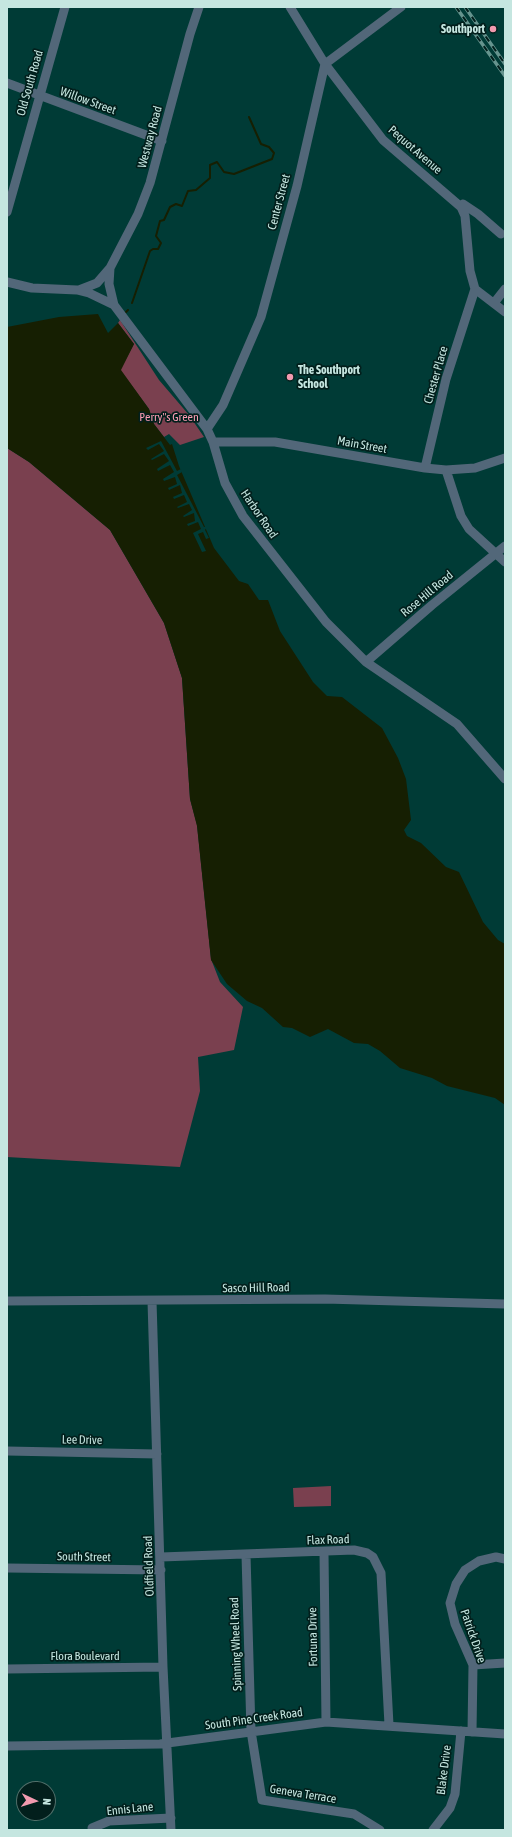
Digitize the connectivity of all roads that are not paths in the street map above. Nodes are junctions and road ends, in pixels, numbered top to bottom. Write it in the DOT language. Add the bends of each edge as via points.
graph roads {
  1 [pos="65,7"];
  2 [pos="200,7"];
  3 [pos="290,7"];
  4 [pos="401,7"];
  5 [pos="325,64"];
  6 [pos="7,83"];
  7 [pos="38,95"];
  8 [pos="162,141"];
  9 [pos="461,207"];
  10 [pos="7,212"];
  11 [pos="501,234"];
  12 [pos="110,268"];
  13 [pos="7,282"];
  14 [pos="475,289"];
  15 [pos="505,289"];
  16 [pos="77,290"];
  17 [pos="494,303"];
  18 [pos="114,305"];
  19 [pos="505,312"];
  20 [pos="207,428"];
  21 [pos="213,442"];
  22 [pos="505,458"];
  23 [pos="425,468"];
  24 [pos="446,470"];
  25 [pos="505,546"];
  26 [pos="496,554"];
  27 [pos="505,562"];
  28 [pos="366,662"];
  29 [pos="505,779"];
  30 [pos="7,1301"];
  31 [pos="152,1301"];
  32 [pos="505,1304"];
  33 [pos="7,1451"];
  34 [pos="157,1454"];
  35 [pos="324,1552"];
  36 [pos="246,1555"];
  37 [pos="161,1557"];
  38 [pos="505,1559"];
  39 [pos="7,1568"];
  40 [pos="161,1570"];
  41 [pos="505,1663"];
  42 [pos="473,1665"];
  43 [pos="163,1667"];
  44 [pos="7,1668"];
  45 [pos="326,1722"];
  46 [pos="390,1725"];
  47 [pos="251,1731"];
  48 [pos="460,1731"];
  49 [pos="472,1732"];
  50 [pos="505,1734"];
  51 [pos="166,1743"];
  52 [pos="7,1746"];
  53 [pos="170,1818"];
  54 [pos="92,1828"];
  55 [pos="171,1830"];
  56 [pos="380,1830"];
  57 [pos="433,1830"];
  1 -- 7 [label="street, Old South Road"];
  2 -- 8 [label="street, Westway Road" via="190,34"];
  3 -- 5 [label="street, Pequot Avenue"];
  4 -- 5 [label="street"];
  5 -- 9 [label="street, Pequot Avenue" via="383,140"];
  5 -- 20 [label="street, Center Street" via="297,186 261,317 223,405"];
  6 -- 7 [label="street, Willow Street"];
  7 -- 8 [label="street, Willow Street"];
  7 -- 10 [label="street, Old South Road"];
  8 -- 12 [label="street, Westway Road" via="138,214"];
  9 -- 11 [label="street, Pequot Avenue" via="463,204 478,214"];
  9 -- 14 [label="street" via="465,216 470,271"];
  12 -- 16 [label="street, Westway Road" via="97,283"];
  12 -- 18 [label="street, Westway Road" via="109,284"];
  13 -- 16 [label="street, Harbor Road" via="32,288"];
  14 -- 17 [label="street"];
  14 -- 23 [label="street, Chester Place" via="446,379"];
  15 -- 17 [label="street"];
  16 -- 18 [label="street, Harbor Road"];
  17 -- 19 [label="street"];
  18 -- 20 [label="street, Harbor Road"];
  20 -- 21 [label="street, Harbor Road"];
  21 -- 23 [label="street, Main Street" via="275,442"];
  21 -- 28 [label="street, Harbor Road" via="224,483 243,516 326,622"];
  22 -- 24 [label="street, Main Street" via="475,468"];
  23 -- 24 [label="street, Main Street"];
  24 -- 26 [label="street" via="461,516 469,529"];
  25 -- 26 [label="street, Rose Hill Road"];
  26 -- 27 [label="street"];
  26 -- 28 [label="street, Rose Hill Road"];
  28 -- 29 [label="street, Harbor Road" via="457,724"];
  30 -- 31 [label="street, Sasco Hill Road"];
  31 -- 32 [label="street, Sasco Hill Road" via="325,1299"];
  31 -- 34 [label="street, Oldfield Road"];
  33 -- 34 [label="street, Lee Drive"];
  34 -- 37 [label="street, Oldfield Road"];
  35 -- 36 [label="street, Flax Road"];
  35 -- 45 [label="street, Fortuna Drive"];
  35 -- 46 [label="street, Flax Road" via="360,1551 373,1557 378,1564 381,1573"];
  36 -- 37 [label="street, Flax Road"];
  36 -- 47 [label="street, Spinning Wheel Road"];
  37 -- 40 [label="street, Oldfield Road"];
  38 -- 42 [label="street, Patrick Drive" via="479,1561 465,1570 456,1584 450,1603"];
  39 -- 40 [label="street, South Street"];
  40 -- 43 [label="street, Oldfield Road"];
  41 -- 42 [label="street"];
  42 -- 49 [label="street, Patrick Drive"];
  43 -- 44 [label="street, Flora Boulevard"];
  43 -- 51 [label="street, Oldfield Road"];
  45 -- 46 [label="street, South Pine Creek Road"];
  45 -- 47 [label="street, South Pine Creek Road"];
  46 -- 48 [label="street, South Pine Creek Road"];
  47 -- 51 [label="street, South Pine Creek Road"];
  47 -- 56 [label="street, Geneva Terrace" via="262,1800 354,1814"];
  48 -- 49 [label="street, South Pine Creek Road"];
  48 -- 57 [label="street, Blake Drive" via="455,1794 450,1808"];
  49 -- 50 [label="street, South Pine Creek Road"];
  51 -- 52 [label="street, South Pine Creek Road"];
  51 -- 53 [label="street, Oldfield Road"];
  53 -- 54 [label="street, Ennis Lane" via="109,1821"];
  53 -- 55 [label="street, Oldfield Road"];
}
